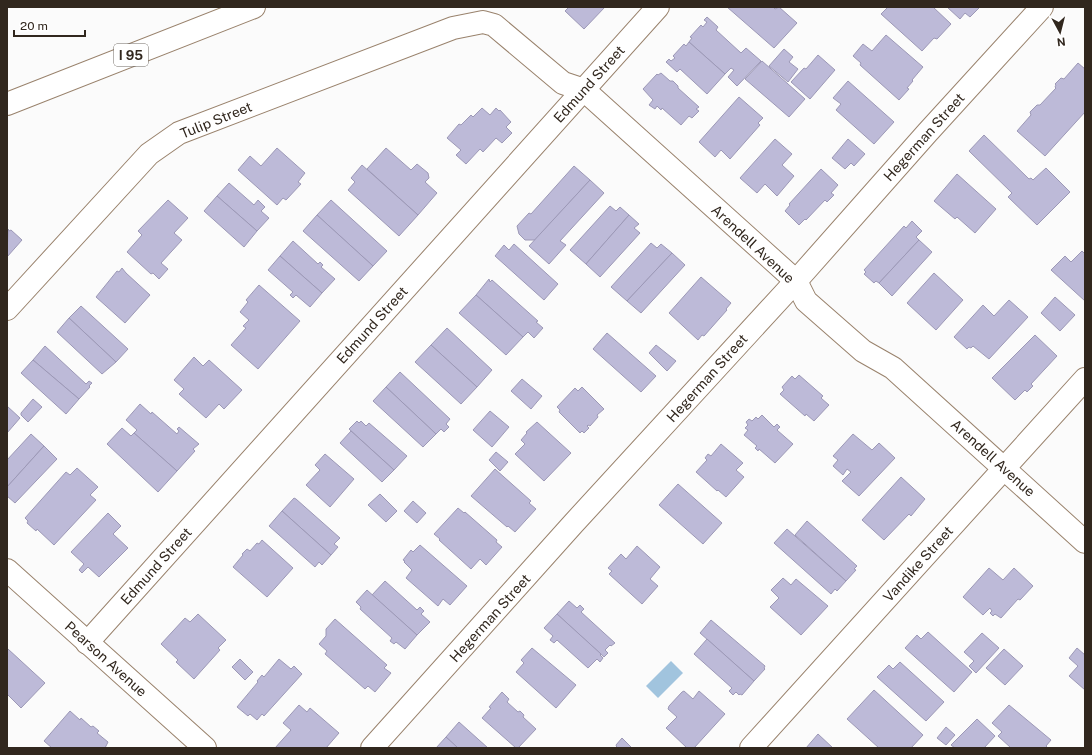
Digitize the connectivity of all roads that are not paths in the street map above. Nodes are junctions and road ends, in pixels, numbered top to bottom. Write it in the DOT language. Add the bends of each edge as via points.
graph roads {
  1 [pos="254,7"];
  2 [pos="658,7"];
  3 [pos="1042,7"];
  4 [pos="483,22"];
  5 [pos="584,90"];
  6 [pos="7,104"];
  7 [pos="796,281"];
  8 [pos="7,308"];
  9 [pos="1085,379"];
  10 [pos="1004,468"];
  11 [pos="1085,542"];
  12 [pos="7,570"];
  13 [pos="87,643"];
  14 [pos="205,748"];
  15 [pos="372,748"];
  16 [pos="751,748"];
  1 -- 6 [label="main road, I 95"];
  2 -- 5 [label="main road, Edmund Street"];
  3 -- 7 [label="main road, Hegerman Street" via="927,132"];
  4 -- 5 [label="main road, Arendell Avenue" via="494,25 563,83"];
  4 -- 8 [label="main road, Tulip Street" via="453,28 179,133 149,154"];
  5 -- 7 [label="main road, Arendell Avenue"];
  5 -- 13 [label="main road, Edmund Street"];
  7 -- 10 [label="main road, Arendell Avenue" via="806,301 864,351 893,368"];
  7 -- 15 [label="main road, Hegerman Street"];
  9 -- 10 [label="main road, Vandike Street"];
  10 -- 11 [label="main road, Arendell Avenue"];
  10 -- 16 [label="main road, Vandike Street"];
  12 -- 13 [label="main road, Pearson Avenue"];
  13 -- 14 [label="main road, Pearson Avenue"];
}
